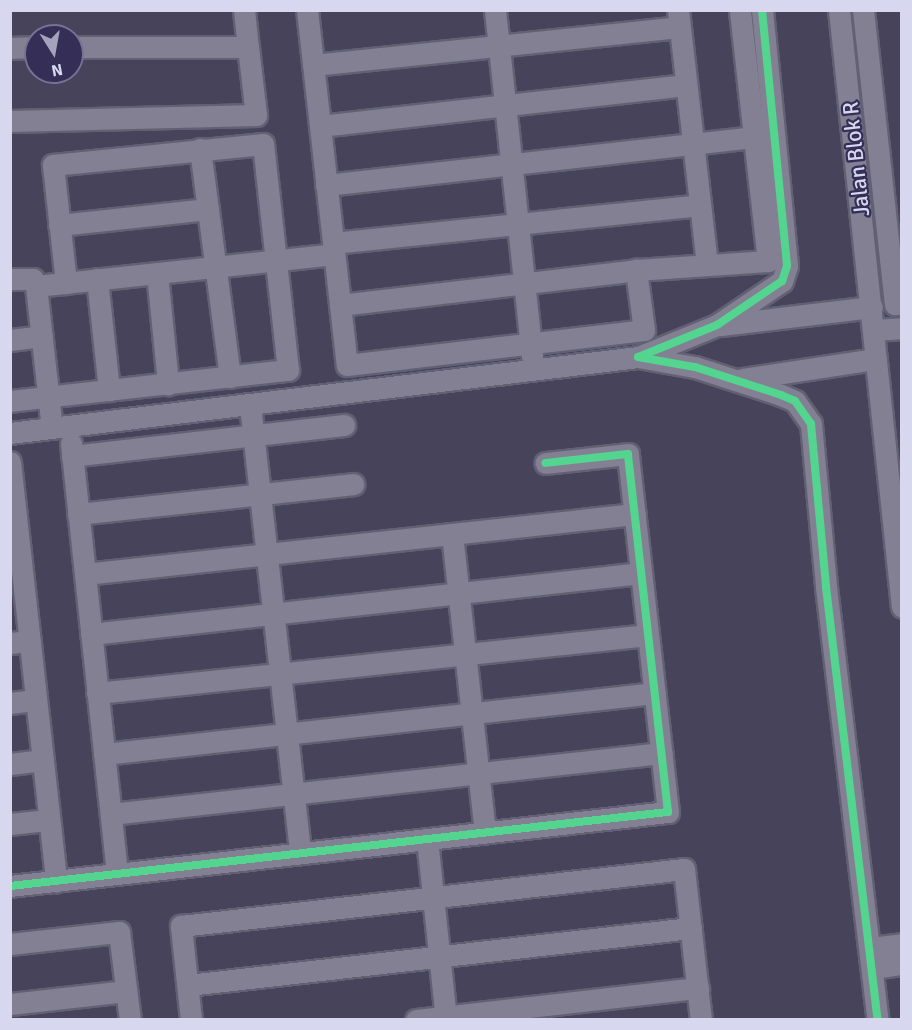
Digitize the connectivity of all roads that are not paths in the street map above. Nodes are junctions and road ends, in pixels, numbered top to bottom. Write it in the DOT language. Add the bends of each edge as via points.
graph roads {
  1 [pos="244,10"];
  2 [pos="307,10"];
  3 [pos="495,10"];
  4 [pos="740,10"];
  5 [pos="762,10"];
  6 [pos="839,10"];
  7 [pos="863,10"];
  8 [pos="679,19"];
  9 [pos="499,46"];
  10 [pos="84,47"];
  11 [pos="248,47"];
  12 [pos="313,65"];
  13 [pos="686,85"];
  14 [pos="505,105"];
  15 [pos="10,121"];
  16 [pos="320,126"];
  17 [pos="776,135"];
  18 [pos="754,138"];
  19 [pos="693,144"];
  20 [pos="200,149"];
  21 [pos="512,165"];
  22 [pos="326,185"];
  23 [pos="700,205"];
  24 [pos="208,209"];
  25 [pos="518,224"];
  26 [pos="59,225"];
  27 [pos="333,249"];
  28 [pos="275,261"];
  29 [pos="707,264"];
  30 [pos="216,267"];
  31 [pos="636,270"];
  32 [pos="157,273"];
  33 [pos="10,279"];
  34 [pos="97,279"];
  35 [pos="66,283"];
  36 [pos="524,284"];
  37 [pos="36,286"];
  38 [pos="902,303"];
  39 [pos="340,305"];
  40 [pos="872,307"];
  41 [pos="902,328"];
  42 [pos="709,329"];
  43 [pos="875,330"];
  44 [pos="42,336"];
  45 [pos="10,339"];
  46 [pos="531,343"];
  47 [pos="638,357"];
  48 [pos="876,359"];
  49 [pos="703,369"];
  50 [pos="534,372"];
  51 [pos="230,377"];
  52 [pos="739,380"];
  53 [pos="168,384"];
  54 [pos="109,390"];
  55 [pos="49,397"];
  56 [pos="10,401"];
  57 [pos="250,405"];
  58 [pos="344,425"];
  59 [pos="52,428"];
  60 [pos="10,433"];
  61 [pos="254,435"];
  62 [pos="10,462"];
  63 [pos="546,463"];
  64 [pos="352,484"];
  65 [pos="260,494"];
  66 [pos="78,514"];
  67 [pos="634,514"];
  68 [pos="14,521"];
  69 [pos="452,534"];
  70 [pos="267,554"];
  71 [pos="641,573"];
  72 [pos="85,574"];
  73 [pos="17,581"];
  74 [pos="459,593"];
  75 [pos="902,607"];
  76 [pos="273,613"];
  77 [pos="91,634"];
  78 [pos="648,635"];
  79 [pos="20,642"];
  80 [pos="465,654"];
  81 [pos="280,674"];
  82 [pos="98,693"];
  83 [pos="655,693"];
  84 [pos="36,700"];
  85 [pos="10,703"];
  86 [pos="472,713"];
  87 [pos="287,734"];
  88 [pos="662,753"];
  89 [pos="104,754"];
  90 [pos="43,760"];
  91 [pos="10,764"];
  92 [pos="479,773"];
  93 [pos="294,794"];
  94 [pos="111,814"];
  95 [pos="49,820"];
  96 [pos="10,824"];
  97 [pos="485,832"];
  98 [pos="427,839"];
  99 [pos="300,853"];
  100 [pos="117,874"];
  101 [pos="56,881"];
  102 [pos="10,886"];
  103 [pos="436,897"];
  104 [pos="691,928"];
  105 [pos="10,944"];
  106 [pos="902,944"];
  107 [pos="441,957"];
  108 [pos="872,958"];
  109 [pos="902,964"];
  110 [pos="188,985"];
  111 [pos="698,988"];
  112 [pos="126,991"];
  113 [pos="10,1004"];
  114 [pos="446,1018"];
  115 [pos="130,1020"];
  116 [pos="191,1020"];
  117 [pos="416,1020"];
  118 [pos="701,1020"];
  119 [pos="878,1020"];
  1 -- 11 [label="street"];
  2 -- 12 [label="street"];
  3 -- 9 [label="street"];
  4 -- 18 [label="street"];
  5 -- 17 [label="street"];
  6 -- 40 [label="street, Jalan Blok R"];
  7 -- 38 [label="street" via="895,304"];
  8 -- 9 [label="street"];
  8 -- 13 [label="street"];
  9 -- 12 [label="street"];
  9 -- 14 [label="street"];
  10 -- 11 [label="street"];
  11 -- 15 [label="street" via="257,112 250,118"];
  12 -- 16 [label="street"];
  13 -- 14 [label="street"];
  13 -- 19 [label="street"];
  14 -- 16 [label="street"];
  14 -- 21 [label="street"];
  16 -- 22 [label="street"];
  17 -- 18 [label="street"];
  17 -- 42 [label="street" via="787,266 782,281"];
  18 -- 19 [label="street"];
  18 -- 29 [label="street" via="768,261 713,267"];
  19 -- 21 [label="street"];
  19 -- 23 [label="street"];
  20 -- 24 [label="street"];
  20 -- 26 [label="street" via="52,165"];
  20 -- 28 [label="street" via="263,144"];
  21 -- 22 [label="street"];
  21 -- 25 [label="street"];
  22 -- 27 [label="street"];
  23 -- 25 [label="street"];
  23 -- 29 [label="street"];
  24 -- 26 [label="street"];
  24 -- 30 [label="street"];
  25 -- 27 [label="street"];
  25 -- 36 [label="street"];
  26 -- 35 [label="street"];
  27 -- 28 [label="street"];
  27 -- 39 [label="street"];
  28 -- 30 [label="street"];
  28 -- 51 [label="street" via="288,370"];
  29 -- 31 [label="street"];
  30 -- 32 [label="street"];
  30 -- 51 [label="street"];
  31 -- 36 [label="street"];
  31 -- 46 [label="street" via="644,330"];
  32 -- 34 [label="street"];
  32 -- 53 [label="street"];
  33 -- 37 [label="street" via="33,279"];
  34 -- 35 [label="street"];
  34 -- 54 [label="street"];
  35 -- 37 [label="street"];
  36 -- 39 [label="street"];
  36 -- 46 [label="street"];
  37 -- 44 [label="street"];
  39 -- 46 [label="street" via="346,365"];
  40 -- 42 [label="street"];
  40 -- 43 [label="street, Jalan Blok R"];
  41 -- 43 [label="street"];
  42 -- 47 [label="street"];
  42 -- 49 [label="street"];
  43 -- 48 [label="street, Jalan Blok R"];
  44 -- 45 [label="street"];
  44 -- 55 [label="street"];
  46 -- 50 [label="street"];
  47 -- 49 [label="street"];
  47 -- 50 [label="street"];
  48 -- 52 [label="street"];
  48 -- 75 [label="street, Jalan Blok R"];
  49 -- 52 [label="street"];
  50 -- 57 [label="street"];
  51 -- 53 [label="street"];
  52 -- 108 [label="street" via="795,401 811,424 826,587"];
  53 -- 54 [label="street"];
  54 -- 55 [label="street"];
  55 -- 56 [label="street"];
  55 -- 59 [label="street"];
  57 -- 59 [label="street"];
  57 -- 61 [label="street"];
  58 -- 61 [label="street"];
  59 -- 60 [label="street"];
  61 -- 65 [label="street"];
  61 -- 66 [label="street" via="71,449"];
  62 -- 68 [label="street"];
  63 -- 67 [label="street" via="628,454"];
  64 -- 65 [label="street"];
  65 -- 66 [label="street"];
  65 -- 70 [label="street"];
  66 -- 72 [label="street"];
  67 -- 69 [label="street"];
  67 -- 71 [label="street"];
  68 -- 73 [label="street"];
  69 -- 70 [label="street"];
  69 -- 74 [label="street"];
  70 -- 72 [label="street"];
  70 -- 76 [label="street"];
  71 -- 74 [label="street"];
  71 -- 78 [label="street"];
  72 -- 77 [label="street"];
  73 -- 79 [label="street"];
  74 -- 76 [label="street"];
  74 -- 80 [label="street"];
  76 -- 77 [label="street"];
  76 -- 81 [label="street"];
  77 -- 82 [label="street"];
  78 -- 80 [label="street"];
  78 -- 83 [label="street"];
  79 -- 84 [label="street"];
  80 -- 81 [label="street"];
  80 -- 86 [label="street"];
  81 -- 82 [label="street"];
  81 -- 87 [label="street"];
  82 -- 89 [label="street"];
  83 -- 86 [label="street"];
  83 -- 88 [label="street"];
  84 -- 85 [label="street"];
  84 -- 90 [label="street"];
  86 -- 87 [label="street"];
  86 -- 92 [label="street"];
  87 -- 89 [label="street"];
  87 -- 93 [label="street"];
  88 -- 92 [label="street"];
  88 -- 97 [label="street" via="668,812"];
  89 -- 94 [label="street"];
  90 -- 91 [label="street"];
  90 -- 95 [label="street"];
  92 -- 93 [label="street"];
  92 -- 97 [label="street"];
  93 -- 94 [label="street"];
  93 -- 99 [label="street"];
  94 -- 100 [label="street"];
  95 -- 96 [label="street"];
  95 -- 101 [label="street"];
  97 -- 98 [label="street"];
  98 -- 99 [label="street"];
  98 -- 103 [label="street"];
  99 -- 100 [label="street"];
  100 -- 101 [label="street"];
  101 -- 102 [label="street"];
  103 -- 104 [label="street" via="684,869"];
  103 -- 107 [label="street"];
  103 -- 110 [label="street" via="181,926"];
  104 -- 107 [label="street"];
  104 -- 111 [label="street"];
  105 -- 112 [label="street" via="119,932"];
  106 -- 108 [label="street"];
  107 -- 110 [label="street"];
  107 -- 114 [label="street"];
  108 -- 109 [label="street"];
  108 -- 119 [label="street"];
  110 -- 116 [label="street"];
  111 -- 114 [label="street"];
  111 -- 118 [label="street"];
  112 -- 113 [label="street"];
  112 -- 115 [label="street"];
  114 -- 117 [label="street"];
}
